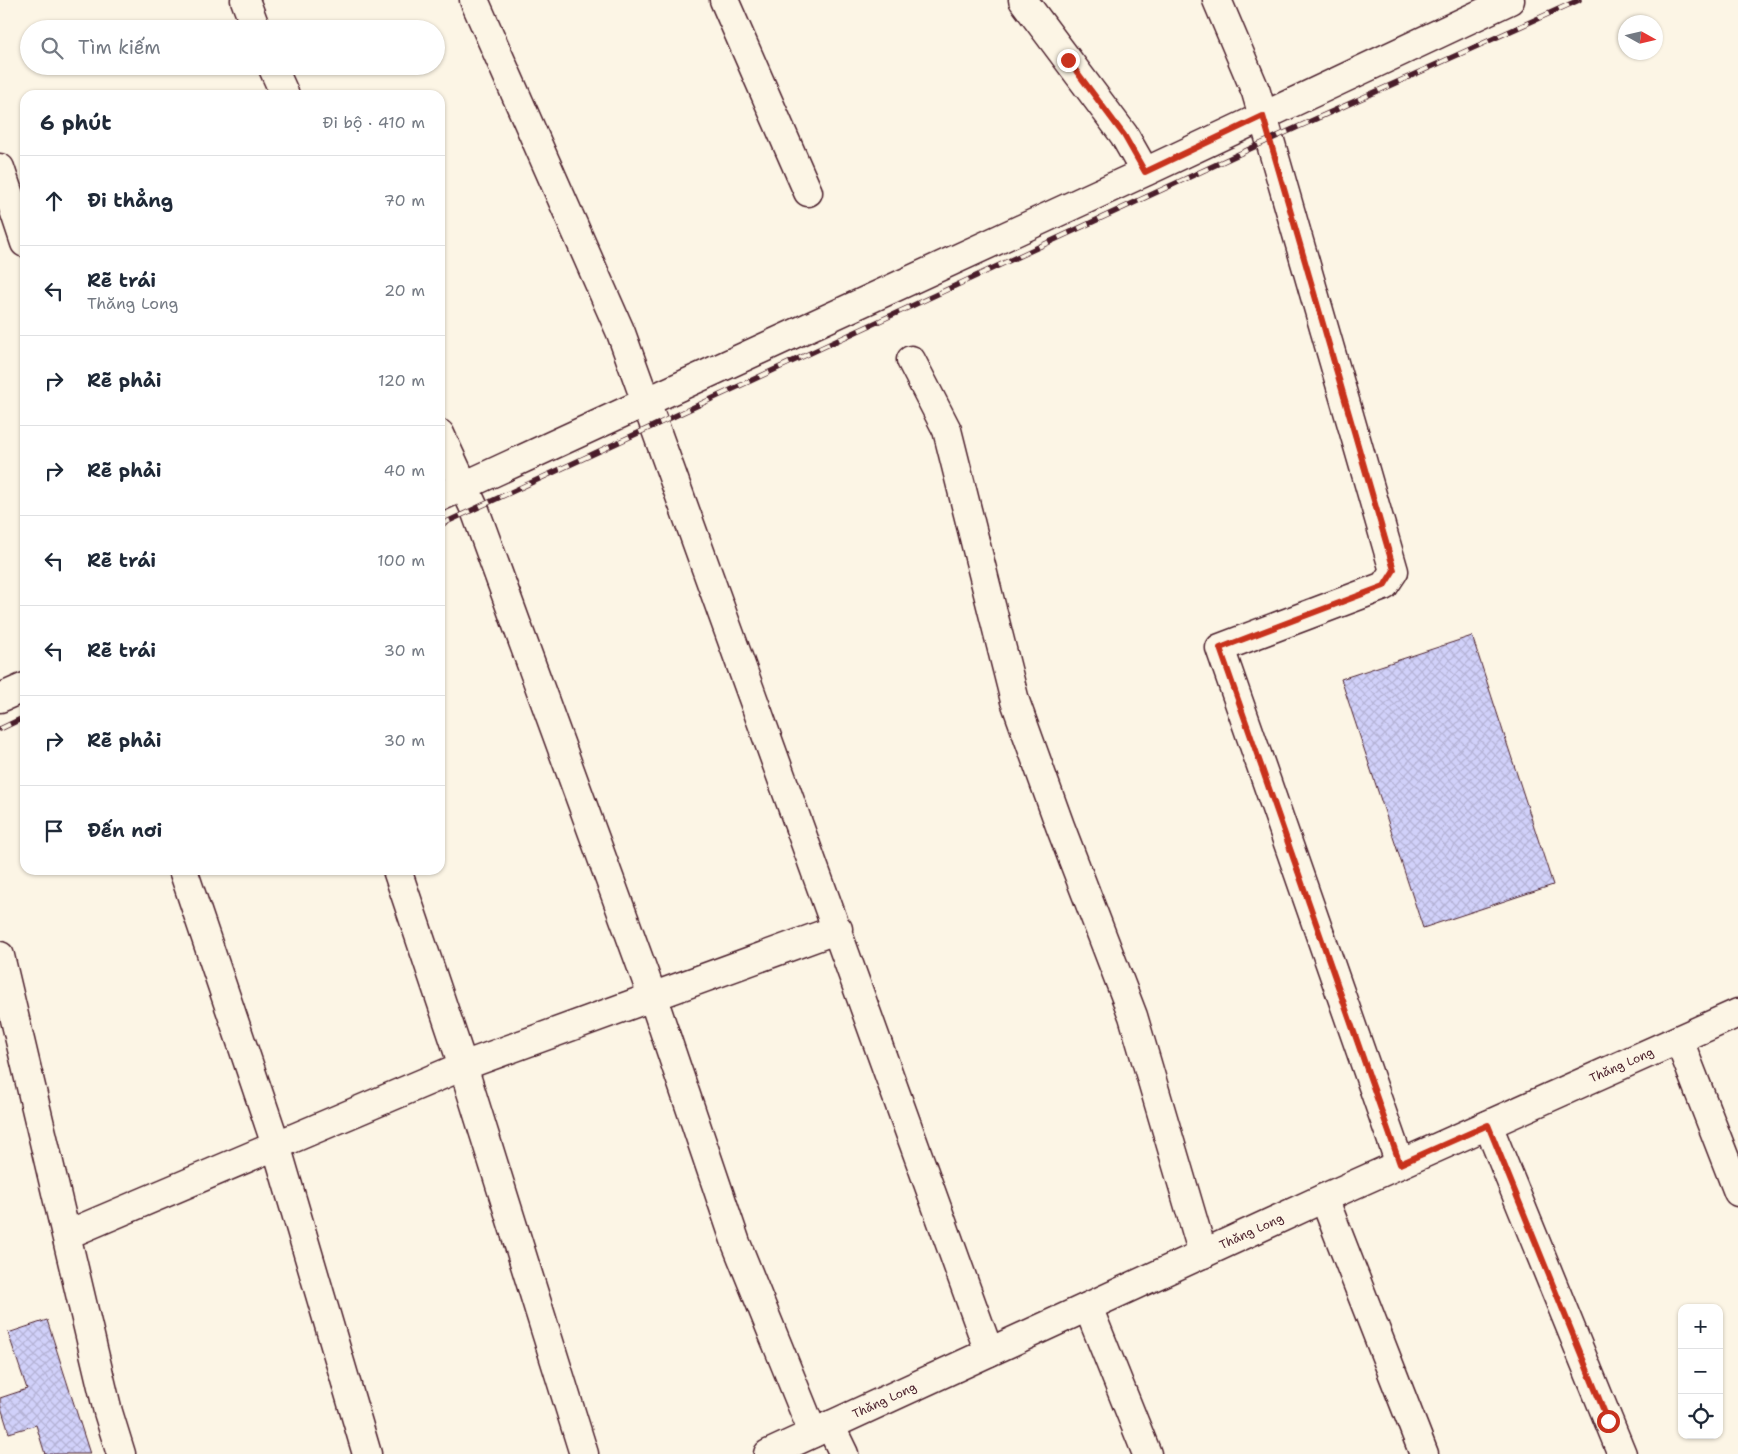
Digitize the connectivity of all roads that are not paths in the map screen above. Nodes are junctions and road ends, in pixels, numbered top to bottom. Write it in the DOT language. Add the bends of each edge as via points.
graph roads {
  1 [pos="245,0"];
  2 [pos="474,0"];
  3 [pos="724,0"];
  4 [pos="1023,0"];
  5 [pos="1217,0"];
  6 [pos="1510,0"];
  7 [pos="253,20"];
  8 [pos="276,75"];
  9 [pos="283,90"];
  10 [pos="1263,116"];
  11 [pos="0,168"];
  12 [pos="1145,172"];
  13 [pos="808,192"];
  14 [pos="20,228"];
  15 [pos="911,360"];
  16 [pos="647,403"];
  17 [pos="445,458"];
  18 [pos="452,491"];
  19 [pos="20,689"];
  20 [pos="0,698"];
  21 [pos="185,875"];
  22 [pos="399,875"];
  23 [pos="838,929"];
  24 [pos="0,956"];
  25 [pos="4,988"];
  26 [pos="653,998"];
  27 [pos="1738,1013"];
  28 [pos="1679,1040"];
  29 [pos="463,1066"];
  30 [pos="1488,1125"];
  31 [pos="276,1144"];
  32 [pos="1400,1164"];
  33 [pos="1738,1192"];
  34 [pos="1324,1198"];
  35 [pos="66,1235"];
  36 [pos="1204,1254"];
  37 [pos="1088,1307"];
  38 [pos="989,1352"];
  39 [pos="822,1429"];
  40 [pos="121,1454"];
  41 [pos="367,1454"];
  42 [pos="584,1454"];
  43 [pos="768,1454"];
  44 [pos="844,1454"];
  45 [pos="1147,1454"];
  46 [pos="1424,1454"];
  47 [pos="1622,1454"];
  1 -- 7 [label="street"];
  2 -- 16 [label="street" via="621,333"];
  3 -- 13 [label="street"];
  4 -- 12 [label="street" via="1124,135"];
  5 -- 10 [label="street"];
  6 -- 10 [label="street"];
  8 -- 9 [label="street"];
  10 -- 12 [label="street"];
  10 -- 32 [label="street" via="1394,570 1384,586 1220,648"];
  11 -- 14 [label="street"];
  12 -- 16 [label="street"];
  15 -- 36 [label="street" via="947,430 1016,701 1133,1016"];
  16 -- 18 [label="street"];
  16 -- 23 [label="street"];
  17 -- 18 [label="street"];
  18 -- 26 [label="street"];
  19 -- 20 [label="street"];
  21 -- 31 [label="street"];
  22 -- 29 [label="street"];
  23 -- 26 [label="street"];
  23 -- 38 [label="street"];
  24 -- 25 [label="street"];
  25 -- 35 [label="street"];
  26 -- 29 [label="street"];
  26 -- 39 [label="street" via="736,1243"];
  27 -- 28 [label="street, Thăng Long"];
  28 -- 30 [label="street, Thăng Long"];
  28 -- 33 [label="street"];
  29 -- 31 [label="street"];
  29 -- 42 [label="street"];
  30 -- 32 [label="street, Thăng Long"];
  30 -- 47 [label="street"];
  31 -- 35 [label="street"];
  31 -- 41 [label="street"];
  32 -- 34 [label="street, Thăng Long"];
  34 -- 36 [label="street, Thăng Long"];
  34 -- 46 [label="street"];
  35 -- 40 [label="street"];
  36 -- 37 [label="street, Thăng Long"];
  37 -- 38 [label="street, Thăng Long"];
  37 -- 45 [label="street"];
  38 -- 39 [label="street, Thăng Long"];
  39 -- 43 [label="street, Thăng Long"];
  39 -- 44 [label="street"];
}
